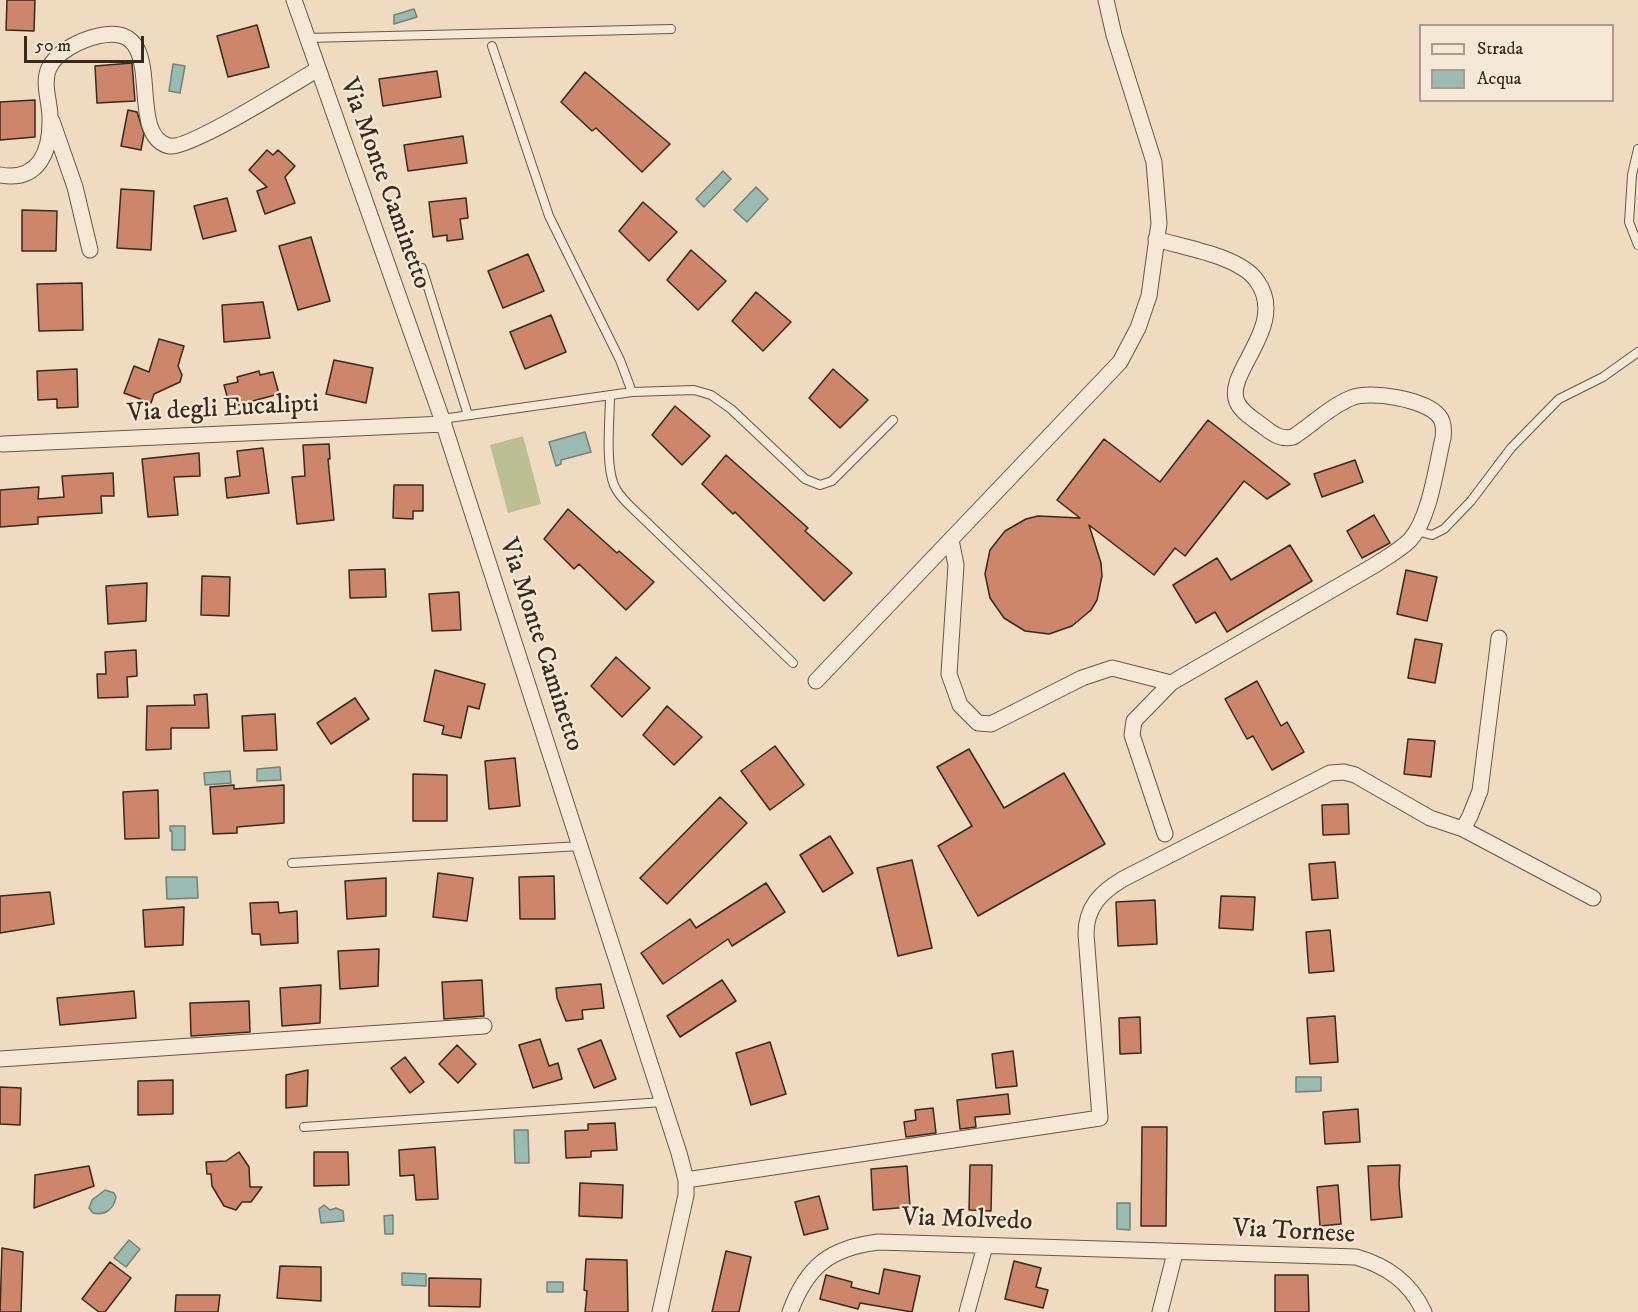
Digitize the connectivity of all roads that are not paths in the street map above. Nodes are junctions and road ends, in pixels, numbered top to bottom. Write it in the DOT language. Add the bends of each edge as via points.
graph roads {
  1 [pos="294,0"];
  2 [pos="1106,0"];
  3 [pos="671,28"];
  4 [pos="307,38"];
  5 [pos="492,46"];
  6 [pos="318,69"];
  7 [pos="51,119"];
  8 [pos="1638,149"];
  9 [pos="0,175"];
  10 [pos="1156,239"];
  11 [pos="1638,245"];
  12 [pos="90,250"];
  13 [pos="422,268"];
  14 [pos="1638,352"];
  15 [pos="632,392"];
  16 [pos="610,395"];
  17 [pos="468,415"];
  18 [pos="893,420"];
  19 [pos="443,422"];
  20 [pos="3,444"];
  21 [pos="1417,531"];
  22 [pos="951,540"];
  23 [pos="1499,638"];
  24 [pos="792,663"];
  25 [pos="816,681"];
  26 [pos="1171,683"];
  27 [pos="1463,829"];
  28 [pos="1165,834"];
  29 [pos="580,846"];
  30 [pos="292,863"];
  31 [pos="1593,898"];
  32 [pos="484,1026"];
  33 [pos="0,1059"];
  34 [pos="663,1102"];
  35 [pos="304,1127"];
  36 [pos="686,1180"];
  37 [pos="985,1246"];
  38 [pos="1175,1252"];
  39 [pos="660,1312"];
  40 [pos="790,1312"];
  41 [pos="967,1312"];
  42 [pos="1160,1312"];
  43 [pos="1424,1312"];
  1 -- 4 [label="street, Via Monte Caminetto"];
  2 -- 10 [label="street" via="1154,162 1159,223"];
  3 -- 4 [label="lane"];
  4 -- 6 [label="street, Via Monte Caminetto"];
  5 -- 15 [label="lane" via="552,222"];
  6 -- 7 [label="street" via="205,134 170,146 159,140 149,122 138,51 121,36 98,36 63,52 50,67 46,82"];
  6 -- 19 [label="street, Via Monte Caminetto"];
  7 -- 9 [label="street" via="39,165 25,174"];
  7 -- 12 [label="street" via="75,187"];
  8 -- 11 [label="lane" via="1629,222"];
  10 -- 21 [label="street" via="1226,260 1257,281 1265,302 1265,316 1236,385 1236,399 1241,409 1275,435 1293,437 1337,405 1361,395 1410,402 1439,416 1444,426 1443,438 1426,510"];
  10 -- 22 [label="street" via="1149,296 1120,362"];
  13 -- 17 [label="lane"];
  14 -- 21 [label="lane" via="1604,377 1559,399 1511,448 1444,529 1432,535"];
  15 -- 16 [label="lane"];
  15 -- 18 [label="lane" via="694,390 711,395 741,417 805,479 820,485 832,481"];
  16 -- 17 [label="lane"];
  16 -- 24 [label="lane" via="610,466 618,493"];
  17 -- 19 [label="lane"];
  19 -- 20 [label="street, Via degli Eucalipti"];
  19 -- 29 [label="street, Via Monte Caminetto"];
  21 -- 26 [label="street" via="1406,544 1375,565"];
  22 -- 25 [label="street"];
  22 -- 26 [label="street" via="956,565 950,674 960,705 978,723 991,724 1082,678 1112,669"];
  23 -- 27 [label="street" via="1480,791"];
  26 -- 28 [label="street" via="1134,721 1132,735"];
  27 -- 31 [label="street"];
  27 -- 36 [label="street" via="1430,818 1355,776 1336,772 1112,885 1089,911 1086,926 1100,1118"];
  29 -- 30 [label="lane"];
  29 -- 34 [label="street, Via Monte Caminetto"];
  32 -- 33 [label="street"];
  34 -- 35 [label="lane"];
  34 -- 36 [label="street, Via Monte Caminetto"];
  36 -- 39 [label="street, Via Monte Caminetto" via="684,1210"];
  37 -- 38 [label="street, Via Molvedo"];
  37 -- 40 [label="street, Via Molvedo" via="879,1242 844,1249 809,1274"];
  37 -- 41 [label="street"];
  38 -- 42 [label="street"];
  38 -- 43 [label="street, Via Tornese" via="1356,1257 1398,1277 1413,1292"];
}
